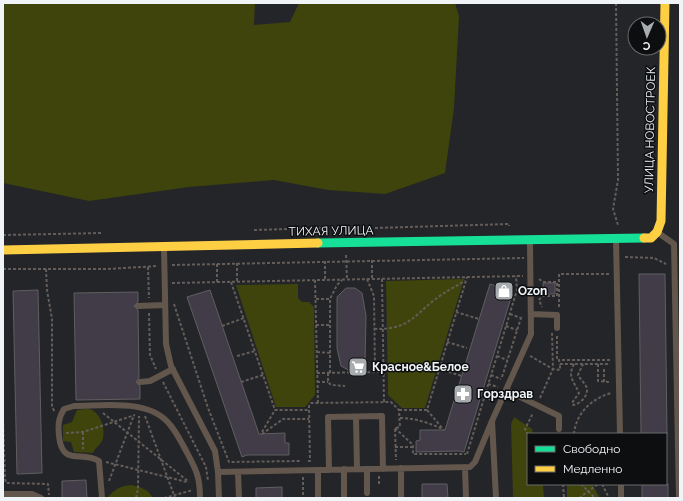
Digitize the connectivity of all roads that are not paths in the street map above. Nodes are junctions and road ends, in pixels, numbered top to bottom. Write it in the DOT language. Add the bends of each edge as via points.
graph roads {
  1 [pos="665,3"];
  2 [pos="657,232"];
  3 [pos="616,239"];
  4 [pos="530,240"];
  5 [pos="164,246"];
  6 [pos="3,250"];
  7 [pos="165,305"];
  8 [pos="138,306"];
  9 [pos="531,314"];
  10 [pos="554,327"];
  11 [pos="173,369"];
  12 [pos="140,382"];
  13 [pos="506,390"];
  14 [pos="356,417"];
  15 [pos="492,421"];
  16 [pos="559,429"];
  17 [pos="620,433"];
  18 [pos="465,467"];
  19 [pos="401,468"];
  20 [pos="344,469"];
  21 [pos="357,469"];
  22 [pos="367,469"];
  23 [pos="384,469"];
  24 [pos="318,470"];
  25 [pos="329,470"];
  26 [pos="218,472"];
  27 [pos="238,472"];
  28 [pos="621,485"];
  29 [pos="367,493"];
  30 [pos="3,494"];
  31 [pos="102,496"];
  32 [pos="41,498"];
  33 [pos="200,498"];
  34 [pos="219,498"];
  35 [pos="238,498"];
  36 [pos="318,498"];
  37 [pos="344,498"];
  38 [pos="401,498"];
  39 [pos="466,498"];
  40 [pos="496,498"];
  41 [pos="621,498"];
  42 [pos="679,498"];
  1 -- 2 [label="street, УЛИЦА НОВОСТРОЕК" via="661,221"];
  2 -- 3 [label="street, ТИХАЯ УЛИЦА" via="651,238"];
  2 -- 42 [label="lane" via="674,244"];
  3 -- 4 [label="street, ТИХАЯ УЛИЦА"];
  3 -- 17 [label="lane"];
  4 -- 5 [label="street, ТИХАЯ УЛИЦА"];
  4 -- 9 [label="lane" via="534,276"];
  5 -- 6 [label="street, ТИХАЯ УЛИЦА"];
  5 -- 7 [label="lane"];
  7 -- 8 [label="lane"];
  7 -- 11 [label="lane" via="166,344"];
  9 -- 10 [label="lane" via="557,315"];
  9 -- 13 [label="lane" via="532,334"];
  11 -- 12 [label="lane" via="150,381"];
  11 -- 26 [label="lane" via="215,451"];
  13 -- 15 [label="lane"];
  13 -- 16 [label="lane" via="559,416"];
  14 -- 21 [label="lane"];
  14 -- 23 [label="lane" via="382,416"];
  14 -- 25 [label="lane" via="328,417"];
  15 -- 18 [label="lane" via="475,462 470,467"];
  15 -- 40 [label="lane"];
  18 -- 19 [label="lane"];
  18 -- 39 [label="lane"];
  19 -- 23 [label="lane"];
  19 -- 38 [label="lane"];
  20 -- 21 [label="lane"];
  20 -- 25 [label="lane"];
  20 -- 37 [label="lane"];
  21 -- 22 [label="lane"];
  22 -- 23 [label="lane"];
  22 -- 29 [label="lane"];
  24 -- 25 [label="lane"];
  24 -- 27 [label="lane"];
  24 -- 36 [label="lane"];
  26 -- 27 [label="lane"];
  26 -- 34 [label="lane"];
  27 -- 35 [label="lane"];
  28 -- 41 [label="lane"];
  30 -- 32 [label="lane" via="32,494"];
  31 -- 33 [label="lane" via="99,461 66,454 60,447 59,417 64,409 74,406 142,407 160,415 171,425 198,472"];
}
